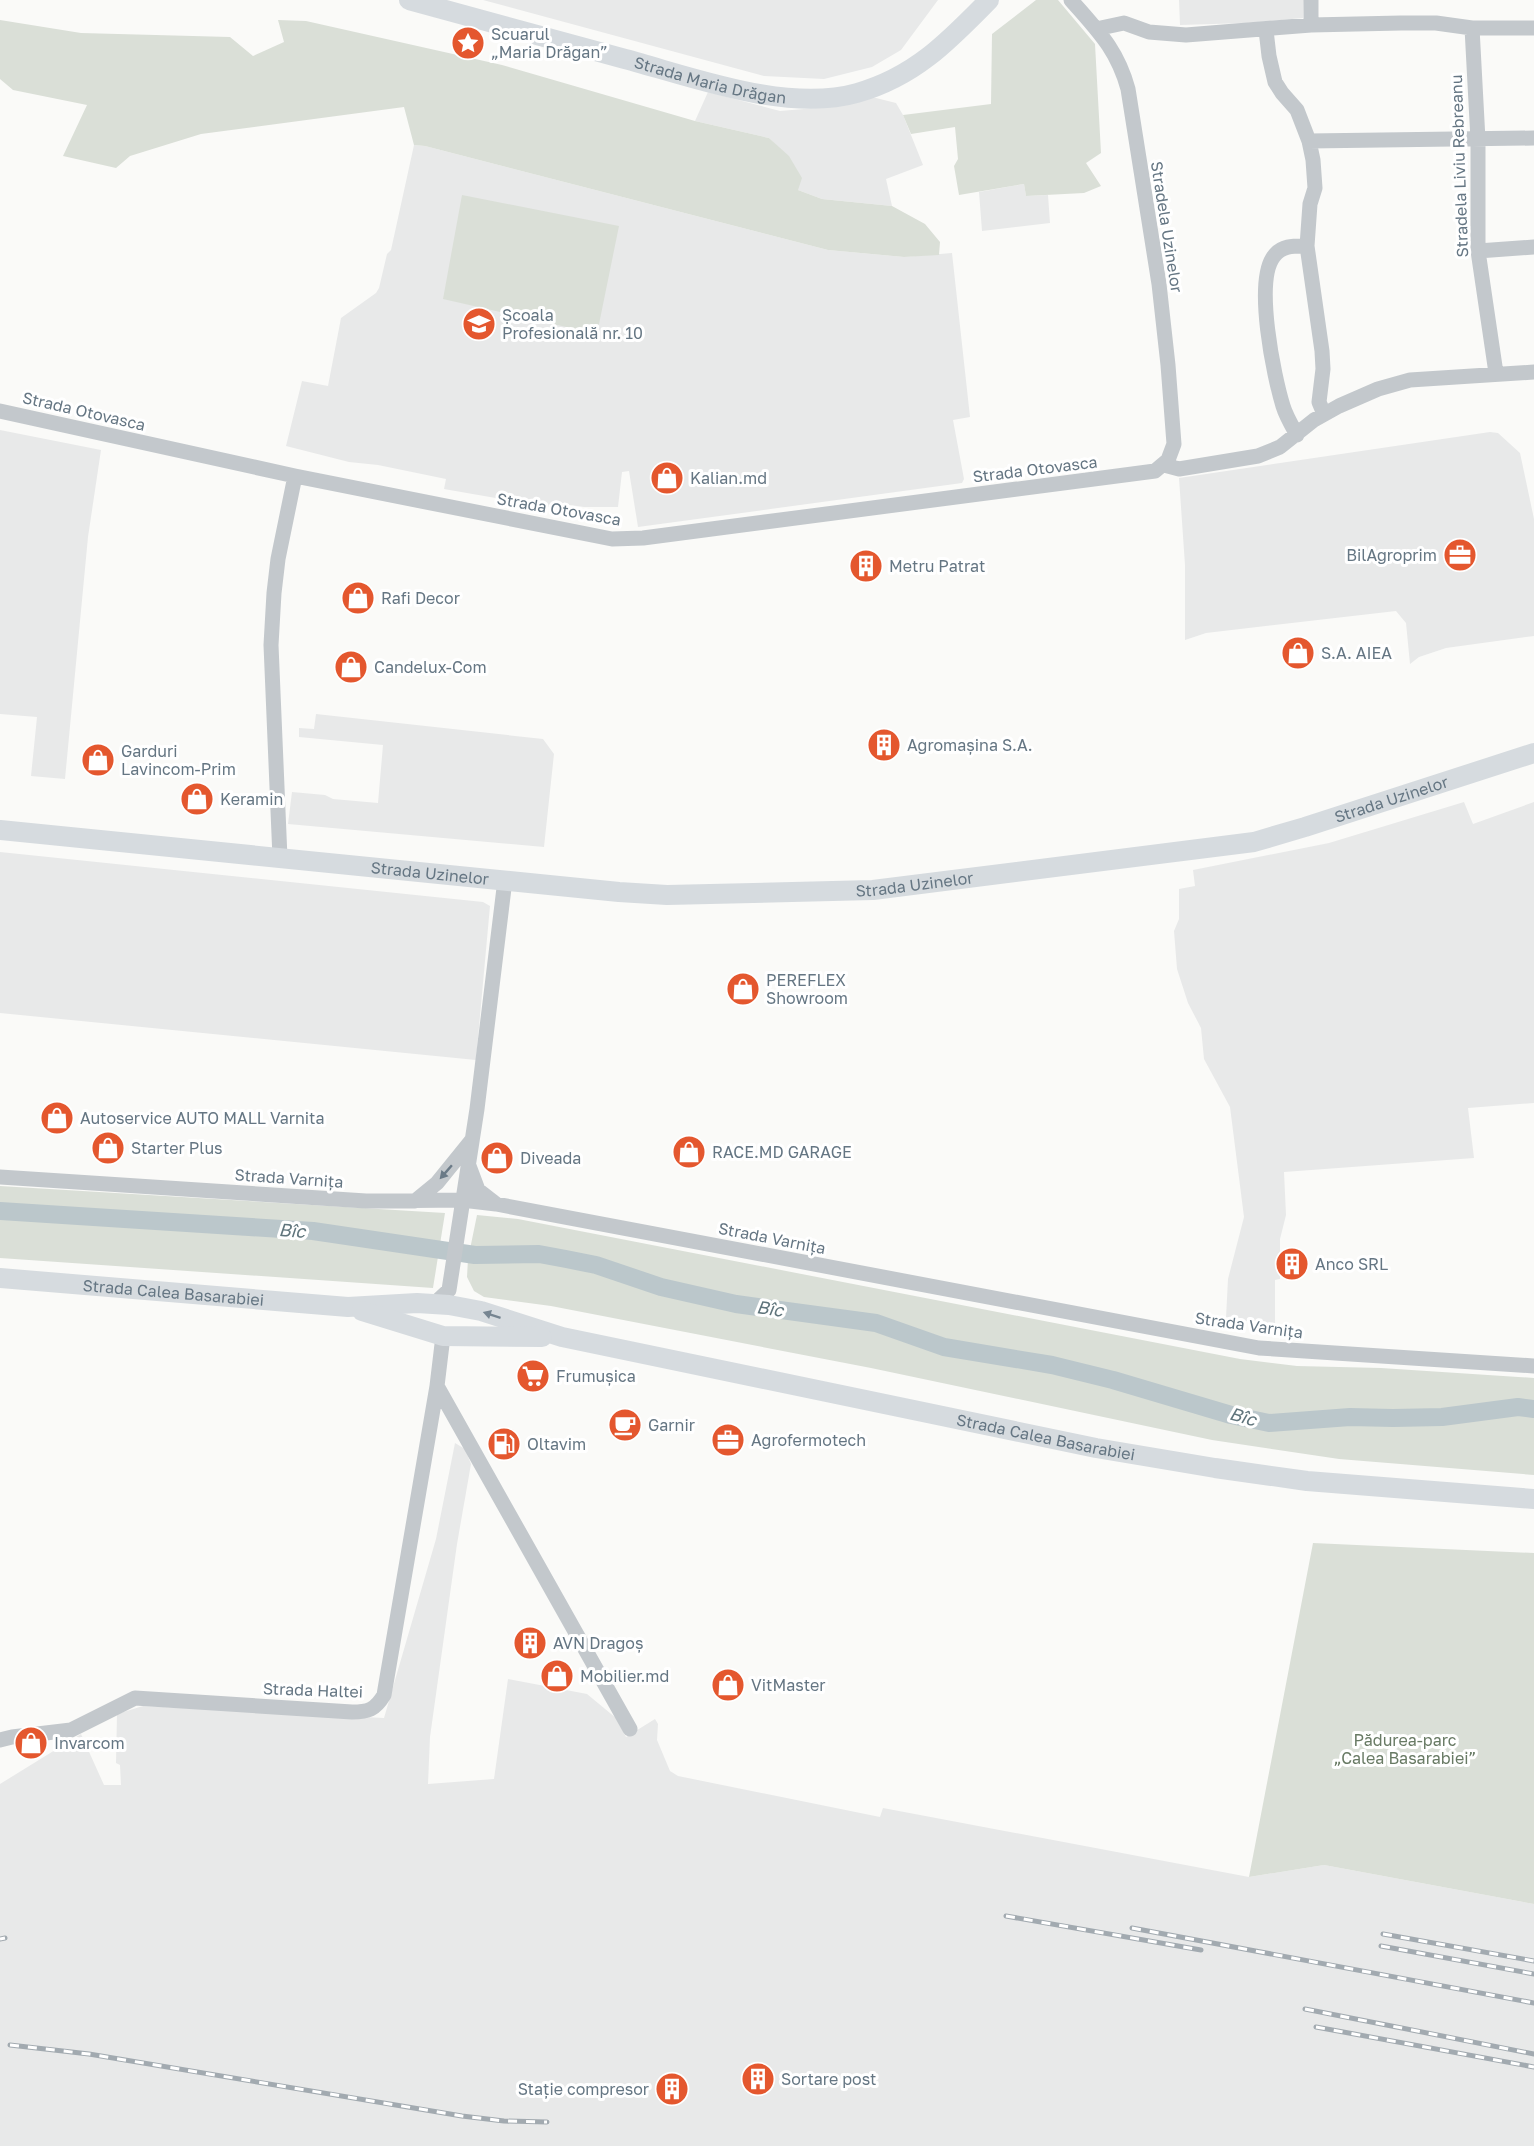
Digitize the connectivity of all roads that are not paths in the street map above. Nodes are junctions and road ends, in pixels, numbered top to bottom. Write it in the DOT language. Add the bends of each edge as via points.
graph roads {
  1 [pos="409,0"];
  2 [pos="972,0"];
  3 [pos="989,0"];
  4 [pos="1071,0"];
  5 [pos="1311,0"];
  6 [pos="1311,25"];
  7 [pos="963,27"];
  8 [pos="1472,28"];
  9 [pos="1534,28"];
  10 [pos="1096,29"];
  11 [pos="1266,30"];
  12 [pos="1534,138"];
  13 [pos="1478,140"];
  14 [pos="1309,141"];
  15 [pos="1307,246"];
  16 [pos="1534,247"];
  17 [pos="1478,251"];
  18 [pos="1534,372"];
  19 [pos="1496,373"];
  20 [pos="0,411"];
  21 [pos="1324,414"];
  22 [pos="1297,435"];
  23 [pos="1159,468"];
  24 [pos="296,476"];
  25 [pos="1534,753"];
  26 [pos="0,830"];
  27 [pos="280,858"];
  28 [pos="505,880"];
  29 [pos="473,1139"];
  30 [pos="469,1165"];
  31 [pos="0,1177"];
  32 [pos="415,1201"];
  33 [pos="496,1204"];
  34 [pos="461,1207"];
  35 [pos="0,1278"];
  36 [pos="450,1286"];
  37 [pos="434,1304"];
  38 [pos="348,1307"];
  39 [pos="462,1308"];
  40 [pos="443,1335"];
  41 [pos="562,1337"];
  42 [pos="1534,1366"];
  43 [pos="437,1386"];
  44 [pos="1534,1499"];
  45 [pos="630,1729"];
  46 [pos="0,1740"];
  1 -- 7 [label="main road, Strada Maria Drăgan" via="702,79 808,100 841,97 880,86 922,63"];
  2 -- 7 [label="main road"];
  3 -- 7 [label="main road, Strada Maria Drăgan"];
  4 -- 10 [label="street, Stradela Uzinelor"];
  5 -- 6 [label="street"];
  6 -- 8 [label="street" via="1436,23"];
  6 -- 11 [label="street"];
  8 -- 9 [label="street"];
  8 -- 13 [label="street, Stradela Liviu Rebreanu"];
  10 -- 11 [label="street" via="1124,22 1149,32 1185,35"];
  10 -- 23 [label="street, Stradela Uzinelor" via="1118,60 1128,89 1159,284 1174,444"];
  11 -- 14 [label="street" via="1275,82 1297,111"];
  12 -- 13 [label="street"];
  13 -- 14 [label="street"];
  13 -- 17 [label="street, Stradela Liviu Rebreanu"];
  14 -- 15 [label="street" via="1315,188"];
  15 -- 21 [label="street" via="1322,351 1319,402"];
  15 -- 22 [label="street" via="1287,247 1272,258 1265,296 1268,333 1283,406"];
  16 -- 17 [label="street"];
  17 -- 19 [label="street, Stradela Liviu Rebreanu"];
  18 -- 19 [label="street, Strada Otovasca"];
  19 -- 21 [label="street, Strada Otovasca" via="1410,380 1378,389"];
  20 -- 24 [label="street, Strada Otovasca"];
  21 -- 22 [label="street, Strada Otovasca"];
  22 -- 23 [label="street, Strada Otovasca" via="1258,456 1179,469"];
  23 -- 24 [label="street, Strada Otovasca" via="621,539"];
  24 -- 27 [label="street" via="278,559 271,645"];
  25 -- 28 [label="main road, Strada Uzinelor" via="1254,842 873,890 667,895"];
  26 -- 27 [label="main road, Strada Uzinelor"];
  27 -- 28 [label="main road, Strada Uzinelor"];
  28 -- 29 [label="street"];
  29 -- 30 [label="street"];
  29 -- 32 [label="street, one-way" via="448,1172"];
  30 -- 33 [label="street" via="478,1190"];
  30 -- 34 [label="street"];
  31 -- 32 [label="street, Strada Varnița"];
  32 -- 34 [label="street, Strada Varnița"];
  33 -- 34 [label="street, Strada Varnița"];
  33 -- 42 [label="street, Strada Varnița" via="1259,1348"];
  34 -- 36 [label="street"];
  35 -- 38 [label="main road, Strada Calea Basarabiei"];
  36 -- 37 [label="street"];
  36 -- 39 [label="street"];
  37 -- 38 [label="main road, Strada Calea Basarabiei"];
  37 -- 39 [label="main road, Strada Calea Basarabiei"];
  37 -- 40 [label="main road" via="429,1318"];
  38 -- 40 [label="main road, Strada Calea Basarabiei"];
  39 -- 40 [label="main road" via="462,1322"];
  41 -- 39 [label="main road, Strada Calea Basarabiei, one-way"];
  40 -- 41 [label="main road, Strada Calea Basarabiei"];
  40 -- 43 [label="street, Strada Haltei"];
  41 -- 44 [label="main road, Strada Calea Basarabiei" via="1096,1448 1307,1481"];
  43 -- 45 [label="street"];
  43 -- 46 [label="street, Strada Haltei" via="384,1695 372,1710 352,1712 135,1698 71,1730"];
}
